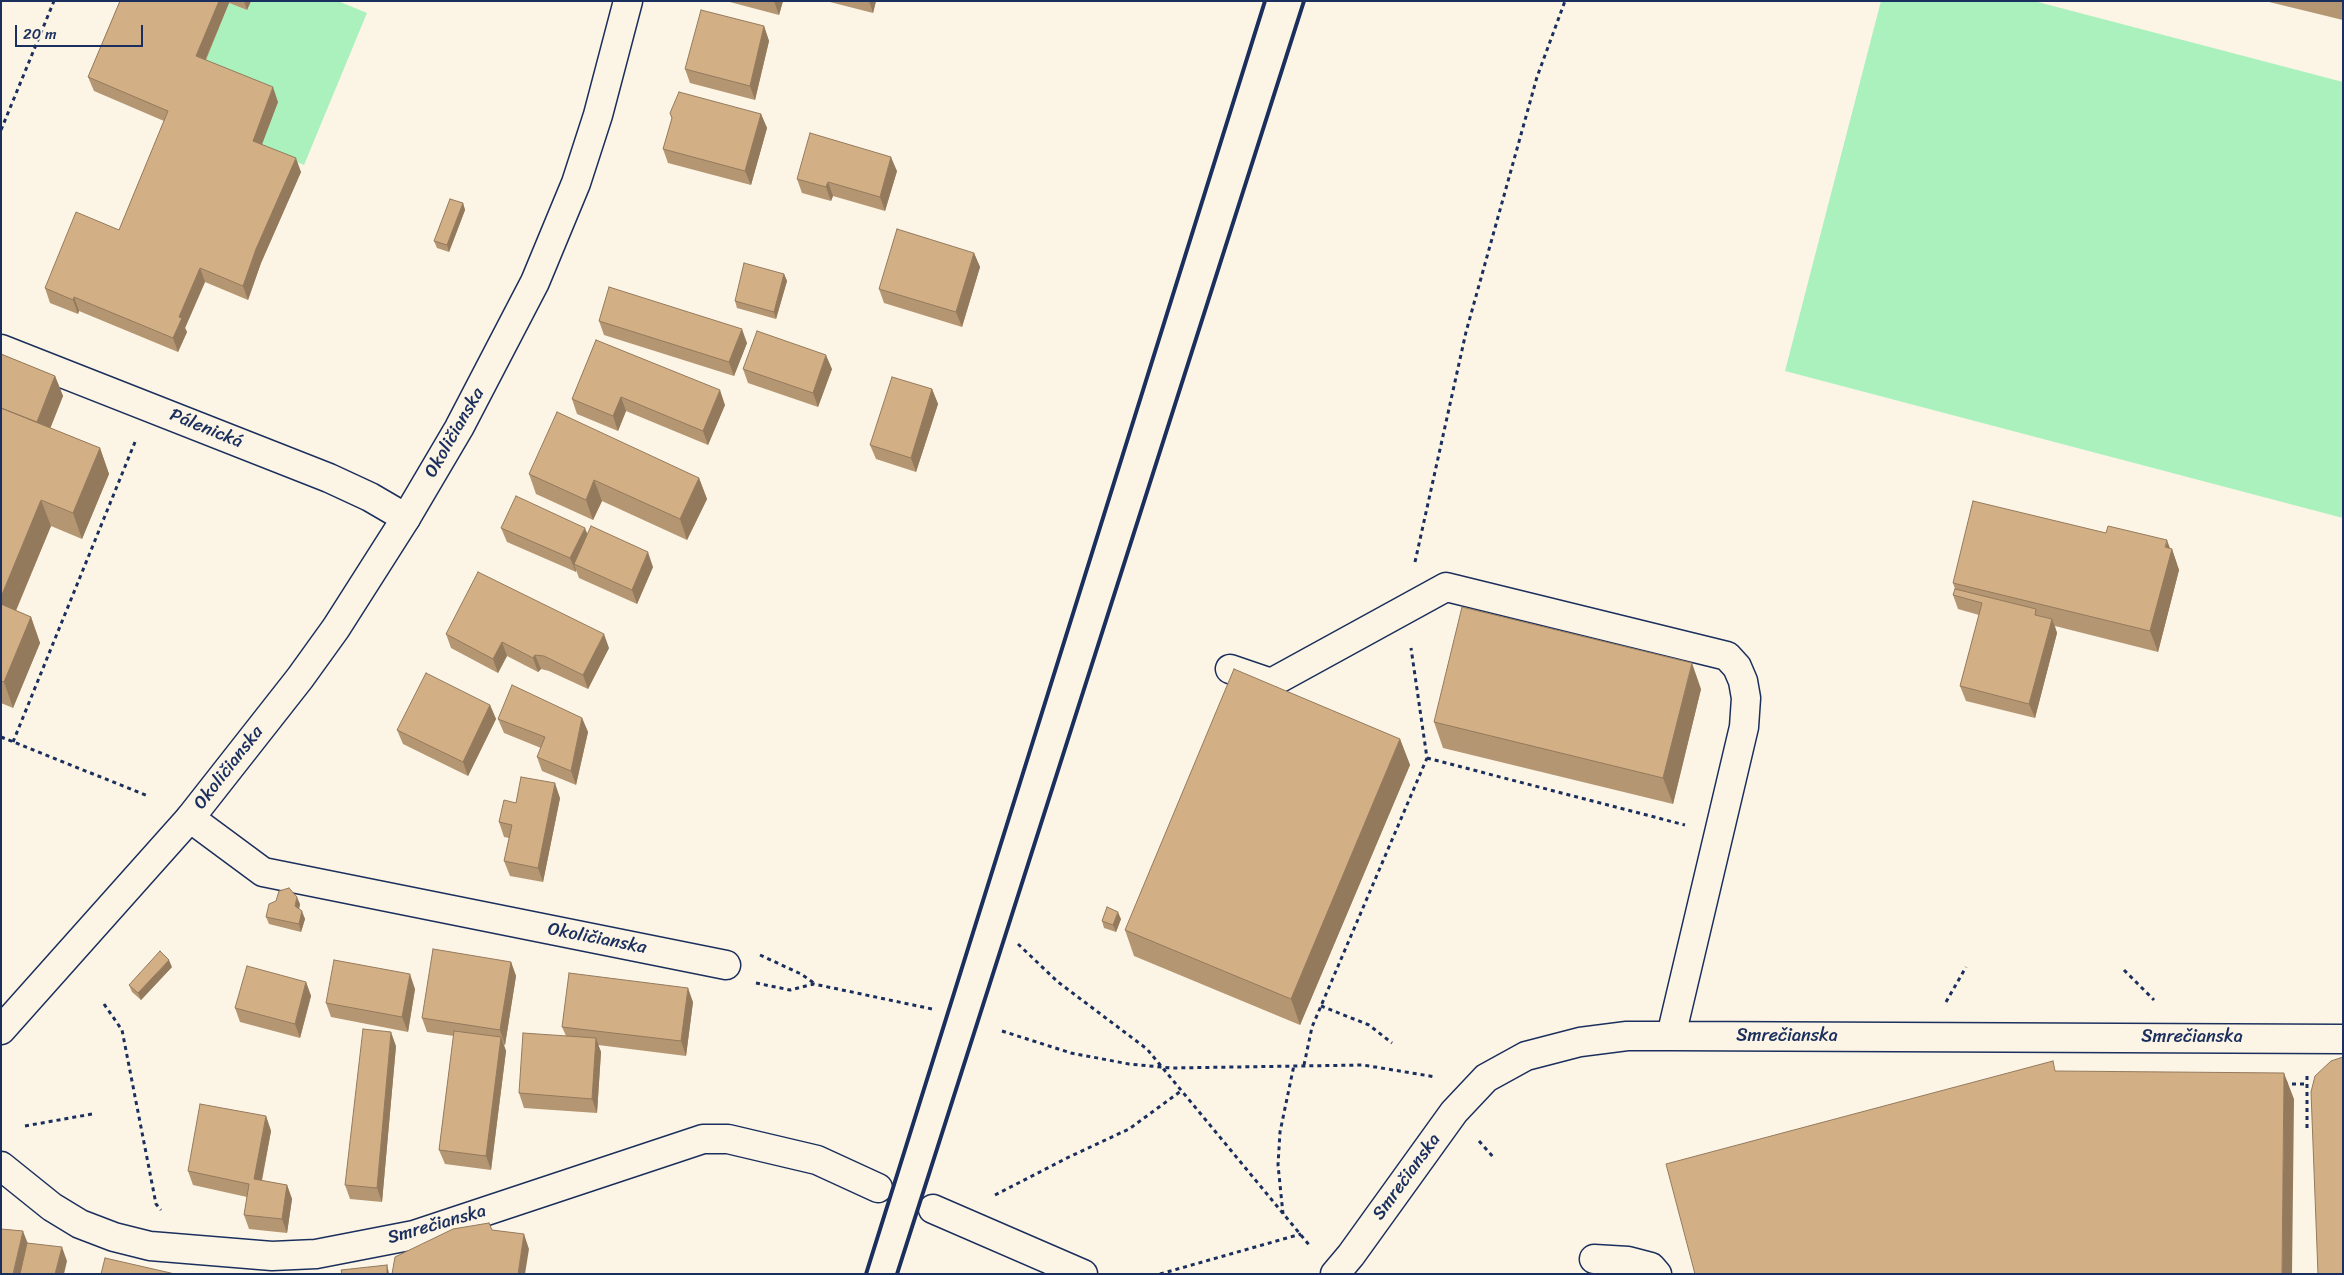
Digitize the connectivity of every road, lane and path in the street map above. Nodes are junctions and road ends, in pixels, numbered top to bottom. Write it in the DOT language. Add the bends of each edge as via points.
graph roads {
  1 [pos="54,1"];
  2 [pos="628,1"];
  3 [pos="1565,1"];
  4 [pos="1,130"];
  5 [pos="1,349"];
  6 [pos="149,406"];
  7 [pos="406,518"];
  8 [pos="1414,571"];
  9 [pos="1411,661"];
  10 [pos="1230,669"];
  11 [pos="1,738"];
  12 [pos="13,742"];
  13 [pos="1426,758"];
  14 [pos="148,796"];
  15 [pos="190,818"];
  16 [pos="1718,834"];
  17 [pos="1018,944"];
  18 [pos="726,965"];
  19 [pos="1966,967"];
  20 [pos="2124,970"];
  21 [pos="814,984"];
  22 [pos="2157,1003"];
  23 [pos="104,1004"];
  24 [pos="1321,1006"];
  25 [pos="932,1008"];
  26 [pos="1942,1008"];
  27 [pos="1,1030"];
  28 [pos="1002,1031"];
  29 [pos="1671,1036"];
  30 [pos="2306,1038"];
  31 [pos="2343,1038"];
  32 [pos="1392,1043"];
  33 [pos="1294,1065"];
  34 [pos="1304,1065"];
  35 [pos="1161,1067"];
  36 [pos="1486,1078"];
  37 [pos="1181,1092"];
  38 [pos="92,1114"];
  39 [pos="25,1126"];
  40 [pos="2307,1128"];
  41 [pos="1,1166"];
  42 [pos="878,1188"];
  43 [pos="945,1214"];
  44 [pos="1283,1214"];
  45 [pos="1300,1234"];
  46 [pos="1311,1248"];
  47 [pos="187,1249"];
  48 [pos="1594,1259"];
  49 [pos="1083,1274"];
  50 [pos="1160,1274"];
  51 [pos="1334,1274"];
  52 [pos="1657,1274"];
  1 -- 4 [label="path"];
  2 -- 7 [label="street, Okoličianska" via="582,166 535,282 468,413"];
  3 -- 8 [label="path" via="1537,78 1466,332 1417,545"];
  5 -- 6 [label="street, Pálenická"];
  6 -- 7 [label="street, Pálenická" via="329,478"];
  6 -- 12 [label="path"];
  7 -- 15 [label="street, Okoličianska" via="336,628"];
  9 -- 13 [label="path"];
  10 -- 16 [label="street" via="1271,683 1446,587 1727,656 1738,668 1746,698 1744,727"];
  11 -- 12 [label="path"];
  12 -- 14 [label="path"];
  13 -- 16 [label="path"];
  13 -- 24 [label="path"];
  15 -- 18 [label="street, Okoličianska" via="263,872"];
  15 -- 27 [label="street, Okoličianska"];
  16 -- 29 [label="street"];
  17 -- 35 [label="path" via="1058,982 1147,1049"];
  18 -- 21 [label="path" via="749,982 790,990"];
  18 -- 21 [label="path" via="758,954 801,974"];
  19 -- 26 [label="path"];
  20 -- 22 [label="path"];
  21 -- 25 [label="path"];
  23 -- 47 [label="path" via="122,1030 156,1204"];
  24 -- 32 [label="path" via="1369,1025"];
  24 -- 34 [label="path" via="1312,1027"];
  28 -- 35 [label="path" via="1071,1054"];
  29 -- 30 [label="street, Smrečianska"];
  29 -- 36 [label="street, Smrečianska" via="1626,1036 1580,1042 1526,1056"];
  30 -- 31 [label="street, Smrečianska"];
  30 -- 40 [label="path"];
  33 -- 34 [label="path"];
  33 -- 35 [label="path"];
  33 -- 44 [label="path" via="1280,1132 1278,1165"];
  34 -- 36 [label="path" via="1363,1065 1431,1077"];
  35 -- 37 [label="path"];
  36 -- 51 [label="street, Smrečianska" via="1454,1112"];
  37 -- 43 [label="path" via="1129,1129"];
  37 -- 44 [label="path"];
  38 -- 39 [label="path"];
  41 -- 47 [label="street, Smrečianska" via="52,1207 80,1224 150,1246"];
  42 -- 47 [label="street, Smrečianska" via="817,1160 728,1139 703,1139 414,1235 316,1254 272,1256"];
  43 -- 49 [label="street"];
  44 -- 45 [label="path"];
  45 -- 46 [label="path"];
  45 -- 50 [label="path"];
  48 -- 52 [label="street" via="1628,1261 1651,1267"];
}
